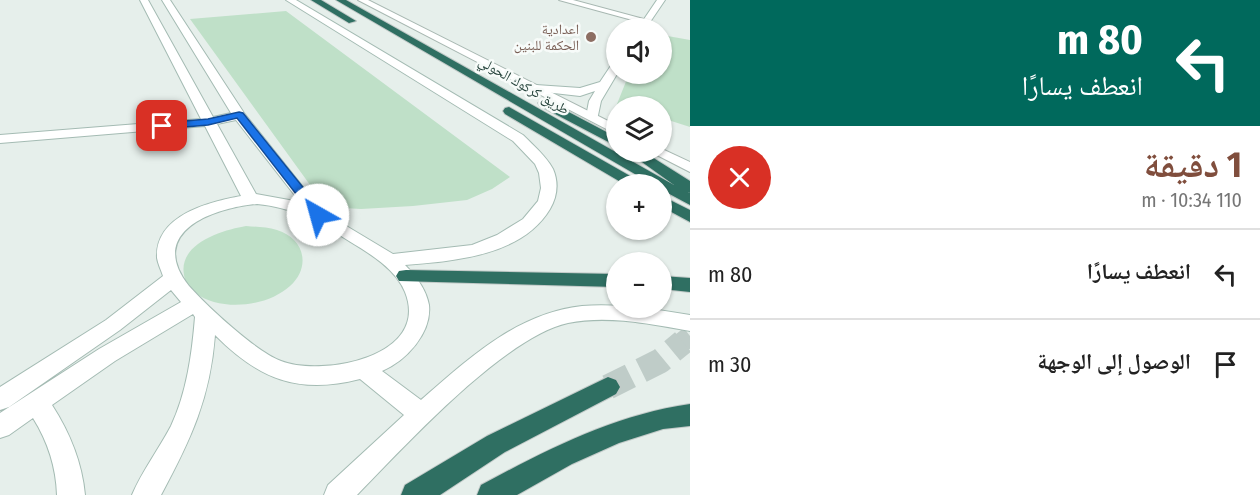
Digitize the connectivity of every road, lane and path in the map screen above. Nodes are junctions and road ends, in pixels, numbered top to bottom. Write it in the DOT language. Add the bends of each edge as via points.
graph roads {
  1 [pos="144,0"];
  2 [pos="166,0"];
  3 [pos="290,0"];
  4 [pos="315,0"];
  5 [pos="340,0"];
  6 [pos="362,0"];
  7 [pos="563,0"];
  8 [pos="661,0"];
  9 [pos="621,18"];
  10 [pos="649,18"];
  11 [pos="387,28"];
  12 [pos="336,29"];
  13 [pos="396,45"];
  14 [pos="606,81"];
  15 [pos="604,84"];
  16 [pos="536,88"];
  17 [pos="239,115"];
  18 [pos="592,117"];
  19 [pos="208,122"];
  20 [pos="606,125"];
  21 [pos="606,137"];
  22 [pos="0,139"];
  23 [pos="672,159"];
  24 [pos="650,162"];
  25 [pos="690,168"];
  26 [pos="617,174"];
  27 [pos="690,188"];
  28 [pos="251,199"];
  29 [pos="690,200"];
  30 [pos="672,207"];
  31 [pos="318,215"];
  32 [pos="690,217"];
  33 [pos="391,260"];
  34 [pos="406,276"];
  35 [pos="173,278"];
  36 [pos="606,281"];
  37 [pos="672,284"];
  38 [pos="690,285"];
  39 [pos="200,310"];
  40 [pos="690,323"];
  41 [pos="363,369"];
  42 [pos="608,387"];
  43 [pos="0,400"];
  44 [pos="36,404"];
  45 [pos="420,413"];
  46 [pos="690,415"];
  47 [pos="0,427"];
  48 [pos="71,495"];
  49 [pos="146,495"];
  50 [pos="338,495"];
  51 [pos="415,495"];
  52 [pos="491,495"];
  1 -- 19 [label="main road"];
  2 -- 17 [label="main road"];
  3 -- 12 [label="main road"];
  4 -- 12 [label="highway" via="359,25"];
  5 -- 11 [label="highway, طريق كركوك الحولي"];
  6 -- 16 [label="main road"];
  7 -- 9 [label="main road"];
  8 -- 10 [label="main road"];
  11 -- 21 [label="highway" via="419,37"];
  11 -- 29 [label="highway, طريق كركوك الحولي"];
  12 -- 33 [label="main road" via="518,138 535,154 547,174 548,195 537,216 513,235 477,249"];
  13 -- 26 [label="highway, طريق كركوك الحولي"];
  14 -- 15 [label="main road"];
  15 -- 16 [label="main road" via="580,92"];
  15 -- 18 [label="main road"];
  16 -- 18 [label="main road"];
  17 -- 19 [label="main road"];
  17 -- 31 [label="main road"];
  18 -- 20 [label="main road"];
  19 -- 22 [label="main road"];
  19 -- 28 [label="main road"];
  23 -- 25 [label="main road"];
  24 -- 27 [label="highway"];
  28 -- 31 [label="main road" via="284,201"];
  28 -- 35 [label="main road" via="214,206 179,226 168,244"];
  30 -- 32 [label="highway"];
  31 -- 33 [label="main road"];
  33 -- 34 [label="main road"];
  34 -- 36 [label="highway"];
  34 -- 41 [label="main road" via="418,303 413,332 396,352"];
  35 -- 39 [label="main road"];
  35 -- 43 [label="main road" via="112,325"];
  37 -- 38 [label="highway"];
  39 -- 41 [label="main road" via="258,361 276,369 319,376"];
  39 -- 44 [label="main road" via="107,355"];
  39 -- 49 [label="main road" via="200,371 184,422"];
  40 -- 45 [label="main road" via="626,313 596,313 541,324 496,350"];
  41 -- 45 [label="main road"];
  42 -- 51 [label="highway" via="496,444"];
  44 -- 47 [label="main road"];
  44 -- 48 [label="main road" via="63,449"];
  45 -- 50 [label="main road"];
  46 -- 52 [label="highway" via="621,428"];
}
